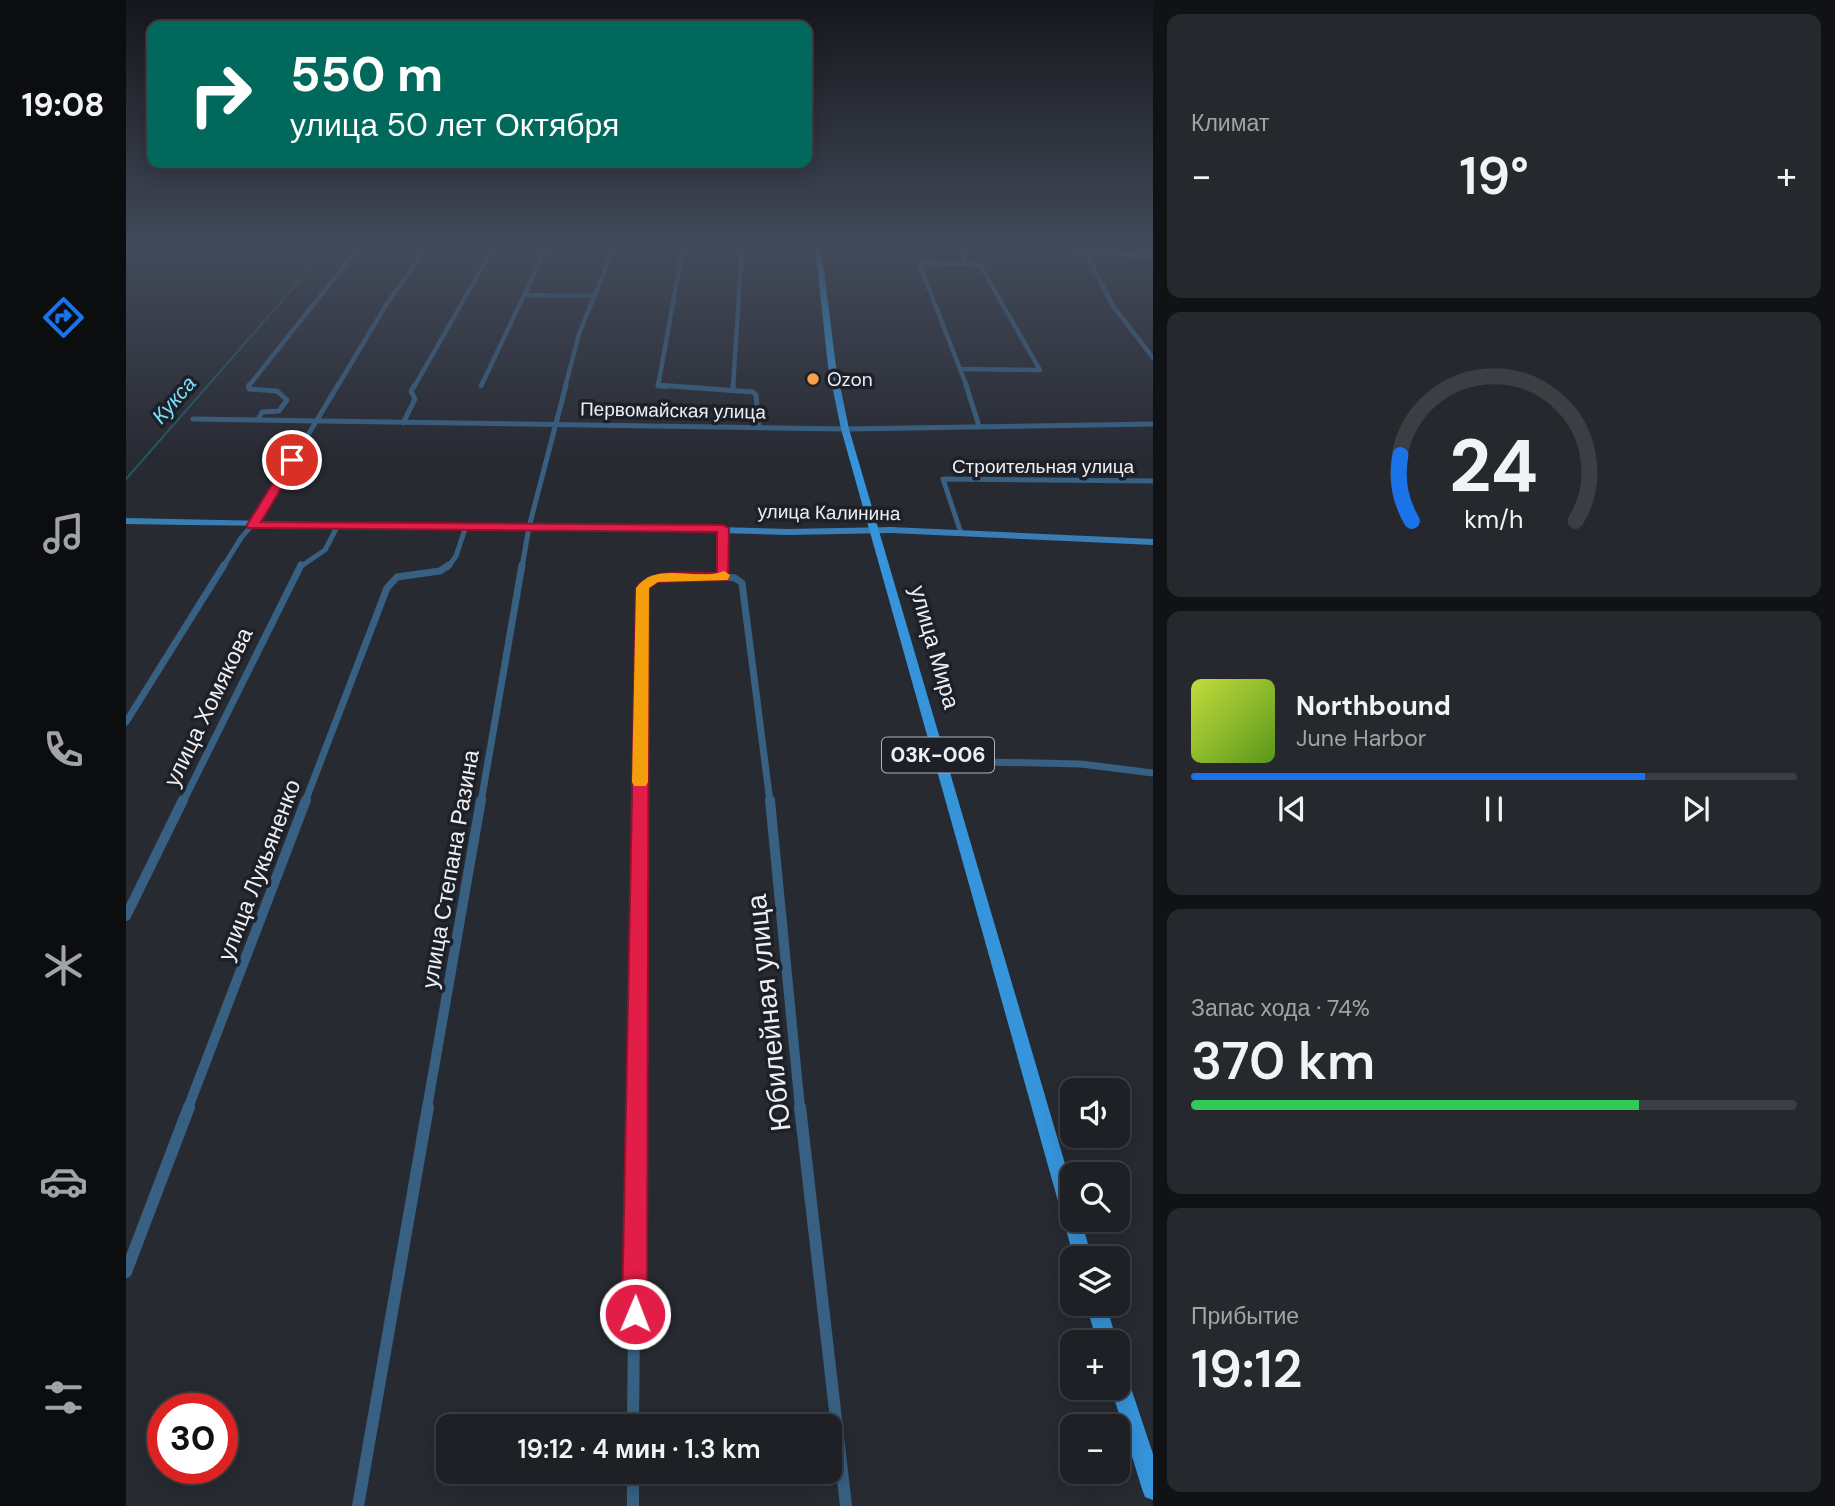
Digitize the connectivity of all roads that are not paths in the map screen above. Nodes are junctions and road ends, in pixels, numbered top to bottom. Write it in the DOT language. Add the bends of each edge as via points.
graph roads {
  1 [pos="303,317"];
  2 [pos="378,317"];
  3 [pos="453,317"];
  4 [pos="514,317"];
  5 [pos="586,317"];
  6 [pos="670,317"];
  7 [pos="738,317"];
  8 [pos="826,317"];
  9 [pos="941,317"];
  10 [pos="1010,317"];
  11 [pos="1119,317"];
  12 [pos="1153,358"];
  13 [pos="961,369"];
  14 [pos="481,386"];
  15 [pos="733,390"];
  16 [pos="193,419"];
  17 [pos="258,420"];
  18 [pos="315,421"];
  19 [pos="403,423"];
  20 [pos="1153,424"];
  21 [pos="554,425"];
  22 [pos="979,426"];
  23 [pos="760,427"];
  24 [pos="845,429"];
  25 [pos="1153,481"];
  26 [pos="126,521"];
  27 [pos="253,525"];
  28 [pos="466,526"];
  29 [pos="337,527"];
  30 [pos="528,527"];
  31 [pos="723,528"];
  32 [pos="874,531"];
  33 [pos="961,533"];
  34 [pos="1153,542"];
  35 [pos="724,577"];
  36 [pos="126,722"];
  37 [pos="940,761"];
  38 [pos="1153,773"];
  39 [pos="126,916"];
  40 [pos="1080,1246"];
  41 [pos="126,1272"];
  42 [pos="1125,1400"];
  43 [pos="634,1414"];
  44 [pos="633,1484"];
  45 [pos="1153,1489"];
  46 [pos="358,1506"];
  47 [pos="633,1506"];
  48 [pos="846,1506"];
  1 -- 17 [label="street" via="248,386 277,391 287,400 282,409 262,412"];
  2 -- 18 [label="street"];
  3 -- 19 [label="street" via="411,391 415,399"];
  4 -- 14 [label="street"];
  5 -- 21 [label="street, улица Степана Разина"];
  6 -- 15 [label="street" via="658,386"];
  7 -- 15 [label="street"];
  8 -- 24 [label="main road, улица Мира / 03К-006"];
  9 -- 13 [label="street"];
  10 -- 13 [label="street" via="1040,370"];
  11 -- 12 [label="street"];
  13 -- 22 [label="street"];
  15 -- 23 [label="street" via="756,395"];
  16 -- 17 [label="street, Первомайская улица"];
  17 -- 18 [label="street, Первомайская улица"];
  18 -- 19 [label="street, Первомайская улица"];
  18 -- 27 [label="street"];
  19 -- 21 [label="street, Первомайская улица"];
  20 -- 22 [label="street, Первомайская улица"];
  21 -- 23 [label="street, Первомайская улица"];
  21 -- 30 [label="street, улица Степана Разина"];
  22 -- 24 [label="street, Первомайская улица"];
  23 -- 24 [label="street, Первомайская улица"];
  24 -- 32 [label="main road, улица Мира / 03К-006"];
  25 -- 33 [label="street, Строительная улица" via="943,479"];
  26 -- 27 [label="street, улица Калинина"];
  27 -- 29 [label="street, улица Калинина"];
  27 -- 36 [label="street"];
  28 -- 29 [label="street, улица Калинина"];
  28 -- 30 [label="street, улица Калинина"];
  28 -- 41 [label="street, улица Лукьяненко" via="455,560 447,568 397,577 387,588"];
  29 -- 39 [label="street, улица Хомякова" via="325,550 297,572"];
  30 -- 31 [label="street, улица Калинина"];
  30 -- 46 [label="street, улица Степана Разина"];
  31 -- 32 [label="street, улица Калинина"];
  31 -- 35 [label="street"];
  32 -- 33 [label="street, улица Калинина"];
  32 -- 37 [label="main road, улица Мира / 03К-006"];
  33 -- 34 [label="street, улица Калинина"];
  35 -- 43 [label="street" via="658,578 642,588"];
  35 -- 48 [label="street, Юбилейная улица" via="742,583 765,755"];
  37 -- 38 [label="street" via="1081,764"];
  37 -- 40 [label="main road, улица Мира / 03К-006"];
  42 -- 45 [label="main road"];
  44 -- 47 [label="street"];
}
